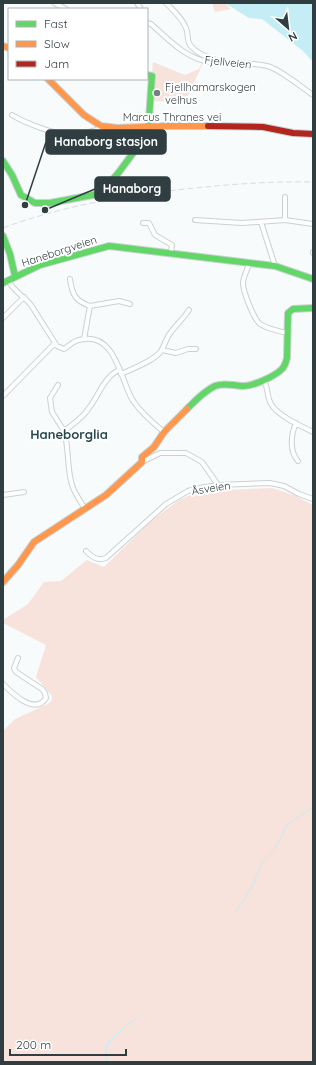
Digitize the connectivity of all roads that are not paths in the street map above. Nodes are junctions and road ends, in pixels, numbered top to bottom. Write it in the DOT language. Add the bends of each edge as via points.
graph roads {
  1 [pos="54,3"];
  2 [pos="166,3"];
  3 [pos="64,8"];
  4 [pos="149,24"];
  5 [pos="222,62"];
  6 [pos="148,75"];
  7 [pos="49,80"];
  8 [pos="313,95"];
  9 [pos="12,115"];
  10 [pos="101,126"];
  11 [pos="148,126"];
  12 [pos="313,134"];
  13 [pos="3,161"];
  14 [pos="285,197"];
  15 [pos="195,220"];
  16 [pos="285,220"];
  17 [pos="261,222"];
  18 [pos="143,223"];
  19 [pos="313,224"];
  20 [pos="3,236"];
  21 [pos="171,252"];
  22 [pos="250,262"];
  23 [pos="275,266"];
  24 [pos="16,276"];
  25 [pos="313,278"];
  26 [pos="70,279"];
  27 [pos="5,281"];
  28 [pos="24,297"];
  29 [pos="130,304"];
  30 [pos="90,306"];
  31 [pos="313,308"];
  32 [pos="189,310"];
  33 [pos="3,318"];
  34 [pos="287,333"];
  35 [pos="84,339"];
  36 [pos="55,344"];
  37 [pos="162,350"];
  38 [pos="196,350"];
  39 [pos="120,372"];
  40 [pos="264,380"];
  41 [pos="58,385"];
  42 [pos="3,396"];
  43 [pos="296,423"];
  44 [pos="64,431"];
  45 [pos="164,432"];
  46 [pos="313,432"];
  47 [pos="298,461"];
  48 [pos="142,462"];
  49 [pos="218,485"];
  50 [pos="24,492"];
  51 [pos="3,495"];
  52 [pos="313,498"];
  53 [pos="85,509"];
  54 [pos="86,551"];
  55 [pos="3,582"];
  56 [pos="18,658"];
  57 [pos="3,684"];
  1 -- 3 [label="street"];
  2 -- 5 [label="street" via="186,28 189,45 206,57"];
  4 -- 5 [label="street, Fjellveien" via="180,50 209,62"];
  5 -- 8 [label="street, Fjellveien" via="268,66"];
  6 -- 11 [label="street" via="152,76"];
  7 -- 10 [label="street, Marcus Thranes vei" via="84,115"];
  9 -- 10 [label="street" via="34,125 70,135 97,130"];
  10 -- 11 [label="street, Marcus Thranes vei"];
  11 -- 12 [label="street, Marcus Thranes vei" via="263,127"];
  11 -- 13 [label="street" via="145,138 98,194 50,203 35,203 21,195"];
  14 -- 16 [label="street"];
  15 -- 17 [label="street"];
  16 -- 17 [label="street"];
  16 -- 19 [label="street"];
  17 -- 23 [label="street"];
  18 -- 21 [label="street" via="149,223 155,235 172,245"];
  20 -- 24 [label="street"];
  21 -- 22 [label="street, Haneborgveien"];
  21 -- 24 [label="street, Haneborgveien" via="109,246 40,265"];
  22 -- 23 [label="street, Haneborgveien"];
  22 -- 34 [label="street" via="243,283 254,314 259,323"];
  23 -- 25 [label="street, Haneborgveien"];
  24 -- 27 [label="street, Haneborgveien"];
  26 -- 30 [label="street" via="74,296"];
  27 -- 28 [label="street"];
  28 -- 33 [label="street"];
  28 -- 36 [label="street"];
  29 -- 30 [label="street" via="118,301"];
  30 -- 35 [label="street"];
  31 -- 34 [label="street" via="288,311"];
  32 -- 37 [label="street" via="165,340"];
  34 -- 40 [label="street" via="286,364"];
  35 -- 36 [label="street" via="64,349"];
  35 -- 39 [label="street" via="102,342 116,358"];
  36 -- 42 [label="street"];
  37 -- 38 [label="street" via="176,353 188,349"];
  37 -- 39 [label="street" via="144,364"];
  39 -- 44 [label="street" via="109,377 89,409"];
  39 -- 45 [label="street" via="136,405"];
  40 -- 43 [label="street" via="272,406"];
  40 -- 45 [label="street" via="245,386 225,384 212,388"];
  41 -- 44 [label="street" via="50,398 52,412"];
  43 -- 46 [label="street"];
  43 -- 47 [label="street" via="292,450"];
  44 -- 53 [label="street" via="70,480"];
  45 -- 48 [label="street" via="154,447 142,457"];
  48 -- 49 [label="street" via="160,453 186,453 202,462"];
  48 -- 53 [label="street" via="106,495"];
  49 -- 52 [label="street, Åsveien" via="270,483"];
  49 -- 54 [label="street, Åsveien" via="188,491 166,504 106,558 95,559"];
  50 -- 51 [label="street"];
  53 -- 55 [label="street" via="34,542"];
  56 -- 57 [label="street" via="14,668 16,672 42,689 46,698 42,704 34,705 18,698"];
}
